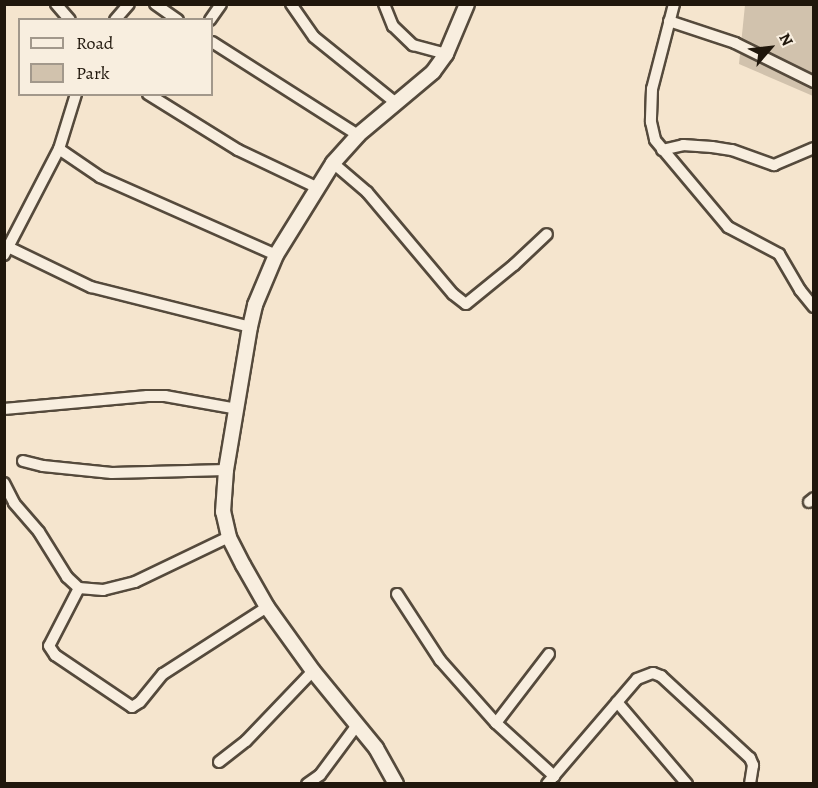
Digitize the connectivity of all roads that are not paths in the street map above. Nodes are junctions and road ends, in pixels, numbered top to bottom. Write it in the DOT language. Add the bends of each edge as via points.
graph roads {
  1 [pos="56,4"];
  2 [pos="129,4"];
  3 [pos="155,4"];
  4 [pos="221,4"];
  5 [pos="291,4"];
  6 [pos="384,4"];
  7 [pos="467,4"];
  8 [pos="674,4"];
  9 [pos="68,18"];
  10 [pos="117,18"];
  11 [pos="175,18"];
  12 [pos="211,18"];
  13 [pos="669,21"];
  14 [pos="213,43"];
  15 [pos="446,54"];
  16 [pos="813,82"];
  17 [pos="75,96"];
  18 [pos="151,96"];
  19 [pos="396,103"];
  20 [pos="358,135"];
  21 [pos="813,148"];
  22 [pos="59,149"];
  23 [pos="662,150"];
  24 [pos="333,163"];
  25 [pos="316,187"];
  26 [pos="547,234"];
  27 [pos="6,249"];
  28 [pos="276,255"];
  29 [pos="813,307"];
  30 [pos="250,327"];
  31 [pos="4,409"];
  32 [pos="237,409"];
  33 [pos="23,461"];
  34 [pos="225,470"];
  35 [pos="4,483"];
  36 [pos="229,537"];
  37 [pos="79,588"];
  38 [pos="397,594"];
  39 [pos="267,607"];
  40 [pos="549,654"];
  41 [pos="313,671"];
  42 [pos="617,702"];
  43 [pos="496,723"];
  44 [pos="357,724"];
  45 [pos="219,762"];
  46 [pos="551,780"];
  47 [pos="307,783"];
  48 [pos="396,783"];
  49 [pos="687,783"];
  50 [pos="750,783"];
  1 -- 9 [label="street"];
  2 -- 10 [label="street"];
  3 -- 11 [label="street"];
  4 -- 12 [label="street"];
  5 -- 19 [label="street" via="314,37"];
  6 -- 15 [label="street" via="393,26 413,45"];
  7 -- 15 [label="street"];
  8 -- 13 [label="street"];
  13 -- 16 [label="street" via="711,33"];
  13 -- 23 [label="street" via="652,89 652,131"];
  14 -- 20 [label="street"];
  15 -- 19 [label="street" via="433,72"];
  17 -- 22 [label="street"];
  18 -- 25 [label="street" via="238,150"];
  19 -- 20 [label="street"];
  20 -- 24 [label="street"];
  21 -- 23 [label="street" via="774,165 712,147 683,145"];
  22 -- 27 [label="street"];
  22 -- 28 [label="street" via="100,177"];
  23 -- 29 [label="street" via="728,227 779,254"];
  24 -- 25 [label="street"];
  24 -- 26 [label="street" via="367,192 453,294 466,304"];
  25 -- 28 [label="street"];
  27 -- 30 [label="street" via="91,287"];
  28 -- 30 [label="street" via="255,304"];
  30 -- 32 [label="street"];
  31 -- 32 [label="street" via="165,396"];
  32 -- 34 [label="street"];
  33 -- 34 [label="street" via="112,473"];
  34 -- 36 [label="street" via="223,512"];
  35 -- 37 [label="street" via="67,577"];
  36 -- 37 [label="street" via="135,582 103,590"];
  36 -- 39 [label="street"];
  37 -- 39 [label="street" via="49,646 55,655 132,707 163,674"];
  38 -- 43 [label="street" via="440,660"];
  39 -- 41 [label="street"];
  40 -- 43 [label="street"];
  41 -- 44 [label="street"];
  41 -- 45 [label="street" via="246,741"];
  42 -- 46 [label="street"];
  42 -- 49 [label="street"];
  42 -- 50 [label="street" via="645,674 661,676 750,758"];
  43 -- 46 [label="street"];
  44 -- 47 [label="street" via="320,775"];
  44 -- 48 [label="street" via="376,747"];
}
